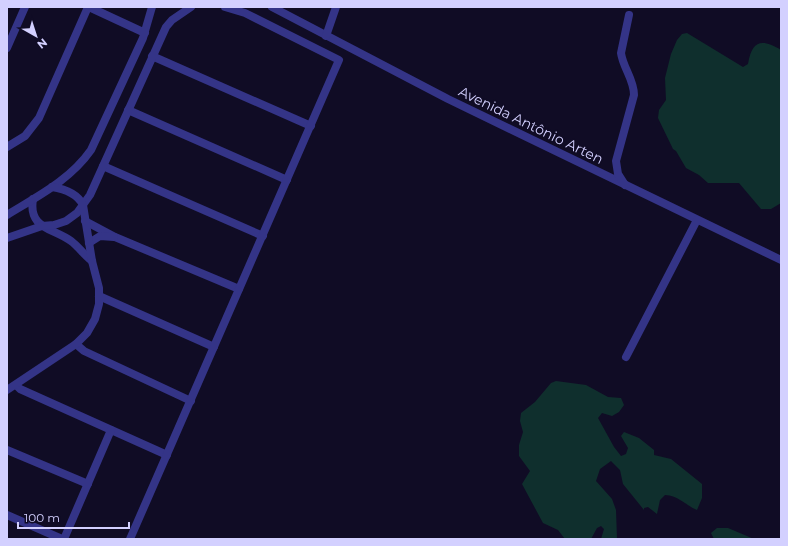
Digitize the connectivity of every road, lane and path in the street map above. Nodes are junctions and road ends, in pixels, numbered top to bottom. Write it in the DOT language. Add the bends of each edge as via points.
graph roads {
  1 [pos="25,7"];
  2 [pos="88,7"];
  3 [pos="152,7"];
  4 [pos="191,7"];
  5 [pos="225,7"];
  6 [pos="272,7"];
  7 [pos="336,7"];
  8 [pos="629,15"];
  9 [pos="145,33"];
  10 [pos="326,36"];
  11 [pos="7,48"];
  12 [pos="152,56"];
  13 [pos="128,110"];
  14 [pos="310,126"];
  15 [pos="7,147"];
  16 [pos="103,166"];
  17 [pos="287,180"];
  18 [pos="625,185"];
  19 [pos="52,187"];
  20 [pos="32,199"];
  21 [pos="83,205"];
  22 [pos="7,215"];
  23 [pos="697,220"];
  24 [pos="85,221"];
  25 [pos="42,226"];
  26 [pos="262,236"];
  27 [pos="115,237"];
  28 [pos="7,238"];
  29 [pos="89,243"];
  30 [pos="781,260"];
  31 [pos="92,261"];
  32 [pos="239,289"];
  33 [pos="99,296"];
  34 [pos="76,344"];
  35 [pos="214,347"];
  36 [pos="626,357"];
  37 [pos="16,385"];
  38 [pos="7,390"];
  39 [pos="191,401"];
  40 [pos="111,430"];
  41 [pos="7,450"];
  42 [pos="167,455"];
  43 [pos="88,484"];
  44 [pos="7,515"];
  45 [pos="63,539"];
  46 [pos="130,539"];
  1 -- 11 [label="street"];
  2 -- 9 [label="street"];
  2 -- 15 [label="street" via="39,118 25,136"];
  3 -- 9 [label="street"];
  4 -- 12 [label="street" via="166,27"];
  5 -- 14 [label="street" via="245,13 339,60"];
  6 -- 10 [label="street, Avenida Antônio Arten"];
  7 -- 10 [label="street"];
  8 -- 18 [label="street" via="621,53 633,84 634,95 616,160 618,174"];
  9 -- 19 [label="street" via="91,150 72,173"];
  10 -- 18 [label="street, Avenida Antônio Arten"];
  12 -- 13 [label="street"];
  12 -- 14 [label="street"];
  13 -- 16 [label="street"];
  13 -- 17 [label="street"];
  14 -- 17 [label="street"];
  16 -- 21 [label="street"];
  16 -- 26 [label="street"];
  17 -- 26 [label="street"];
  18 -- 23 [label="street, Avenida Antônio Arten"];
  19 -- 20 [label="street"];
  19 -- 21 [label="street" via="72,193"];
  20 -- 22 [label="street"];
  20 -- 25 [label="street" via="33,213"];
  21 -- 24 [label="street"];
  21 -- 25 [label="street" via="66,221"];
  23 -- 30 [label="street, Avenida Antônio Arten"];
  23 -- 36 [label="street"];
  24 -- 27 [label="street"];
  24 -- 29 [label="street"];
  25 -- 28 [label="street"];
  25 -- 31 [label="street" via="72,242"];
  26 -- 32 [label="street"];
  27 -- 29 [label="street" via="100,236"];
  27 -- 32 [label="street"];
  29 -- 31 [label="street"];
  31 -- 33 [label="street" via="98,280"];
  32 -- 35 [label="street"];
  33 -- 34 [label="street" via="91,326"];
  33 -- 35 [label="street"];
  34 -- 37 [label="street"];
  34 -- 39 [label="street" via="84,351"];
  35 -- 39 [label="street"];
  37 -- 38 [label="street"];
  37 -- 40 [label="street"];
  39 -- 42 [label="street"];
  40 -- 42 [label="street"];
  40 -- 43 [label="street"];
  41 -- 43 [label="street"];
  42 -- 46 [label="street"];
  43 -- 45 [label="street"];
  44 -- 45 [label="street"];
}
